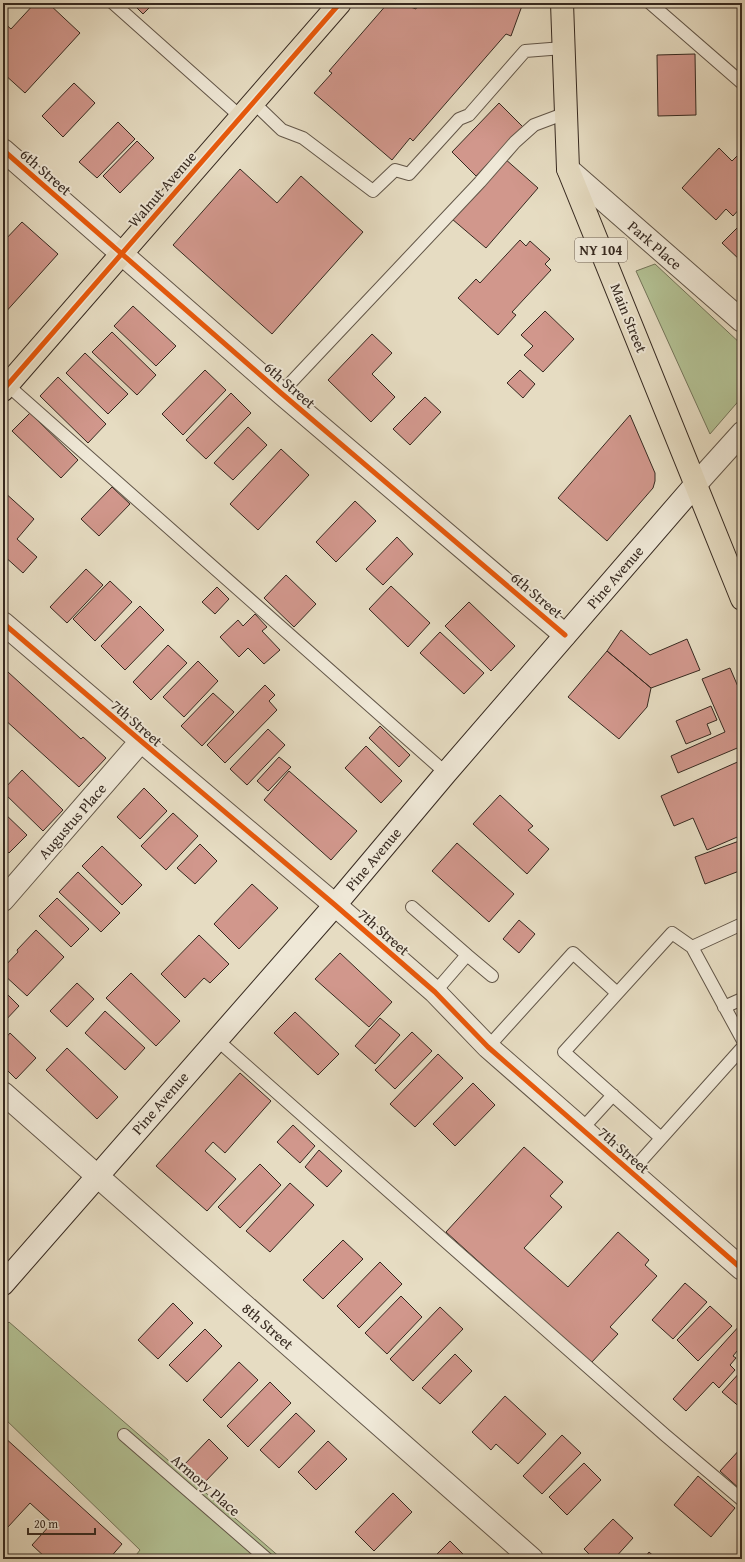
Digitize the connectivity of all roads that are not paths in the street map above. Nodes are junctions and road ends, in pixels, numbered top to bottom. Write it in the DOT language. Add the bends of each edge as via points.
graph roads {
  1 [pos="113,3"];
  2 [pos="340,3"];
  3 [pos="562,3"];
  4 [pos="650,3"];
  5 [pos="563,48"];
  6 [pos="742,83"];
  7 [pos="247,110"];
  8 [pos="566,113"];
  9 [pos="3,150"];
  10 [pos="568,169"];
  11 [pos="121,254"];
  12 [pos="742,321"];
  13 [pos="4,385"];
  14 [pos="281,393"];
  15 [pos="742,433"];
  16 [pos="696,484"];
  17 [pos="742,599"];
  18 [pos="3,623"];
  19 [pos="565,635"];
  20 [pos="141,741"];
  21 [pos="446,773"];
  22 [pos="3,900"];
  23 [pos="335,905"];
  24 [pos="412,907"];
  25 [pos="742,924"];
  26 [pos="692,947"];
  27 [pos="467,955"];
  28 [pos="492,976"];
  29 [pos="435,992"];
  30 [pos="617,993"];
  31 [pos="742,999"];
  32 [pos="724,1007"];
  33 [pos="216,1039"];
  34 [pos="742,1039"];
  35 [pos="488,1047"];
  36 [pos="742,1048"];
  37 [pos="3,1093"];
  38 [pos="613,1095"];
  39 [pos="582,1129"];
  40 [pos="661,1138"];
  41 [pos="631,1172"];
  42 [pos="97,1176"];
  43 [pos="742,1269"];
  44 [pos="3,1284"];
  45 [pos="124,1436"];
  46 [pos="742,1500"];
  47 [pos="267,1559"];
  48 [pos="532,1559"];
  1 -- 7 [label="lane"];
  2 -- 7 [label="main road, Walnut Avenue"];
  3 -- 5 [label="main road, Main Street / NY 104"];
  4 -- 6 [label="lane"];
  5 -- 7 [label="lane" via="525,51 469,115 459,119 409,174 395,170 373,191 303,138 282,130"];
  5 -- 8 [label="main road, Main Street / NY 104"];
  7 -- 11 [label="main road, Walnut Avenue"];
  8 -- 10 [label="main road, Main Street / NY 104"];
  8 -- 14 [label="lane" via="534,125 515,142"];
  9 -- 11 [label="street, 6th Street"];
  10 -- 12 [label="street, Park Place"];
  10 -- 16 [label="main road, Main Street / NY 104"];
  11 -- 13 [label="main road, Walnut Avenue"];
  11 -- 14 [label="street, 6th Street"];
  13 -- 21 [label="lane"];
  14 -- 19 [label="street, 6th Street"];
  15 -- 16 [label="street, Pine Avenue"];
  16 -- 17 [label="main road, Main Street / NY 104"];
  16 -- 19 [label="street, Pine Avenue"];
  18 -- 20 [label="street, 7th Street"];
  19 -- 21 [label="street, Pine Avenue"];
  20 -- 22 [label="street, Augustus Place"];
  20 -- 23 [label="street, 7th Street"];
  21 -- 23 [label="street, Pine Avenue"];
  23 -- 29 [label="street, 7th Street"];
  23 -- 33 [label="street, Pine Avenue"];
  24 -- 27 [label="lane"];
  25 -- 26 [label="lane"];
  26 -- 30 [label="lane" via="672,933"];
  26 -- 32 [label="lane"];
  27 -- 28 [label="lane"];
  27 -- 29 [label="lane"];
  29 -- 35 [label="street, 7th Street"];
  30 -- 35 [label="lane" via="573,953"];
  30 -- 38 [label="lane" via="564,1052"];
  31 -- 32 [label="lane"];
  32 -- 34 [label="lane"];
  33 -- 42 [label="street, Pine Avenue"];
  33 -- 46 [label="lane"];
  35 -- 39 [label="street, 7th Street"];
  36 -- 40 [label="lane"];
  37 -- 42 [label="street, 8th Street"];
  38 -- 39 [label="lane"];
  38 -- 40 [label="lane"];
  39 -- 41 [label="street, 7th Street"];
  40 -- 41 [label="lane"];
  41 -- 43 [label="street, 7th Street"];
  42 -- 44 [label="street, Pine Avenue"];
  42 -- 48 [label="street, 8th Street"];
  45 -- 47 [label="lane, Armory Place"];
}
